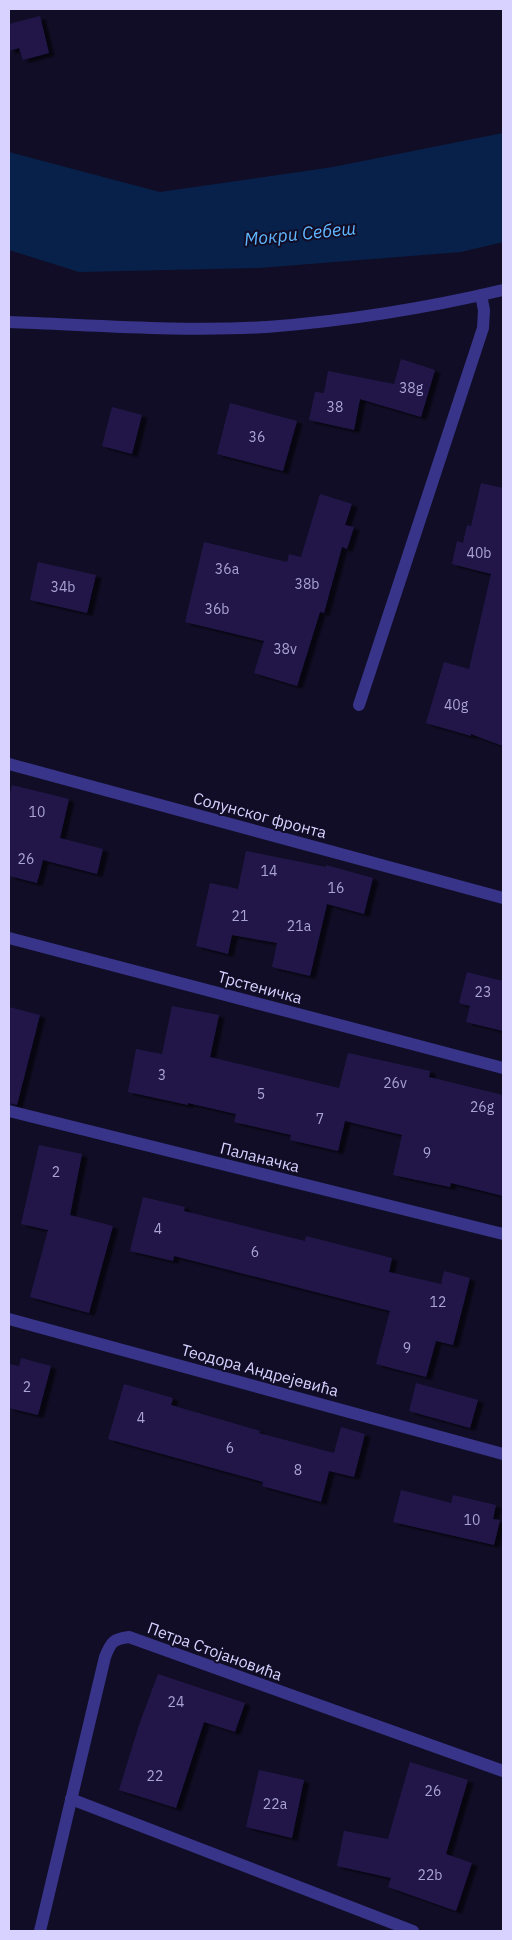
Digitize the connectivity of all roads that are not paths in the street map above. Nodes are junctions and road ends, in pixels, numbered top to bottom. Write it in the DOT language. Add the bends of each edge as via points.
graph roads {
  1 [pos="503,290"];
  2 [pos="481,295"];
  3 [pos="9,322"];
  4 [pos="359,705"];
  5 [pos="9,764"];
  6 [pos="503,898"];
  7 [pos="9,938"];
  8 [pos="503,1068"];
  9 [pos="9,1111"];
  10 [pos="503,1234"];
  11 [pos="9,1318"];
  12 [pos="503,1454"];
  13 [pos="503,1771"];
  14 [pos="71,1799"];
  15 [pos="40,1931"];
  16 [pos="413,1931"];
  1 -- 2 [label="street"];
  2 -- 3 [label="street" via="333,321 265,327"];
  2 -- 4 [label="street" via="483,328"];
  5 -- 6 [label="street, Солунског фронта"];
  7 -- 8 [label="street, Трстеничка"];
  9 -- 10 [label="street, Паланачка"];
  11 -- 12 [label="street, Теодора Андрејевића"];
  13 -- 14 [label="street, Петра Стојановића" via="130,1637 117,1639 105,1657"];
  14 -- 15 [label="street, Петра Стојановића"];
  14 -- 16 [label="street"];
}
